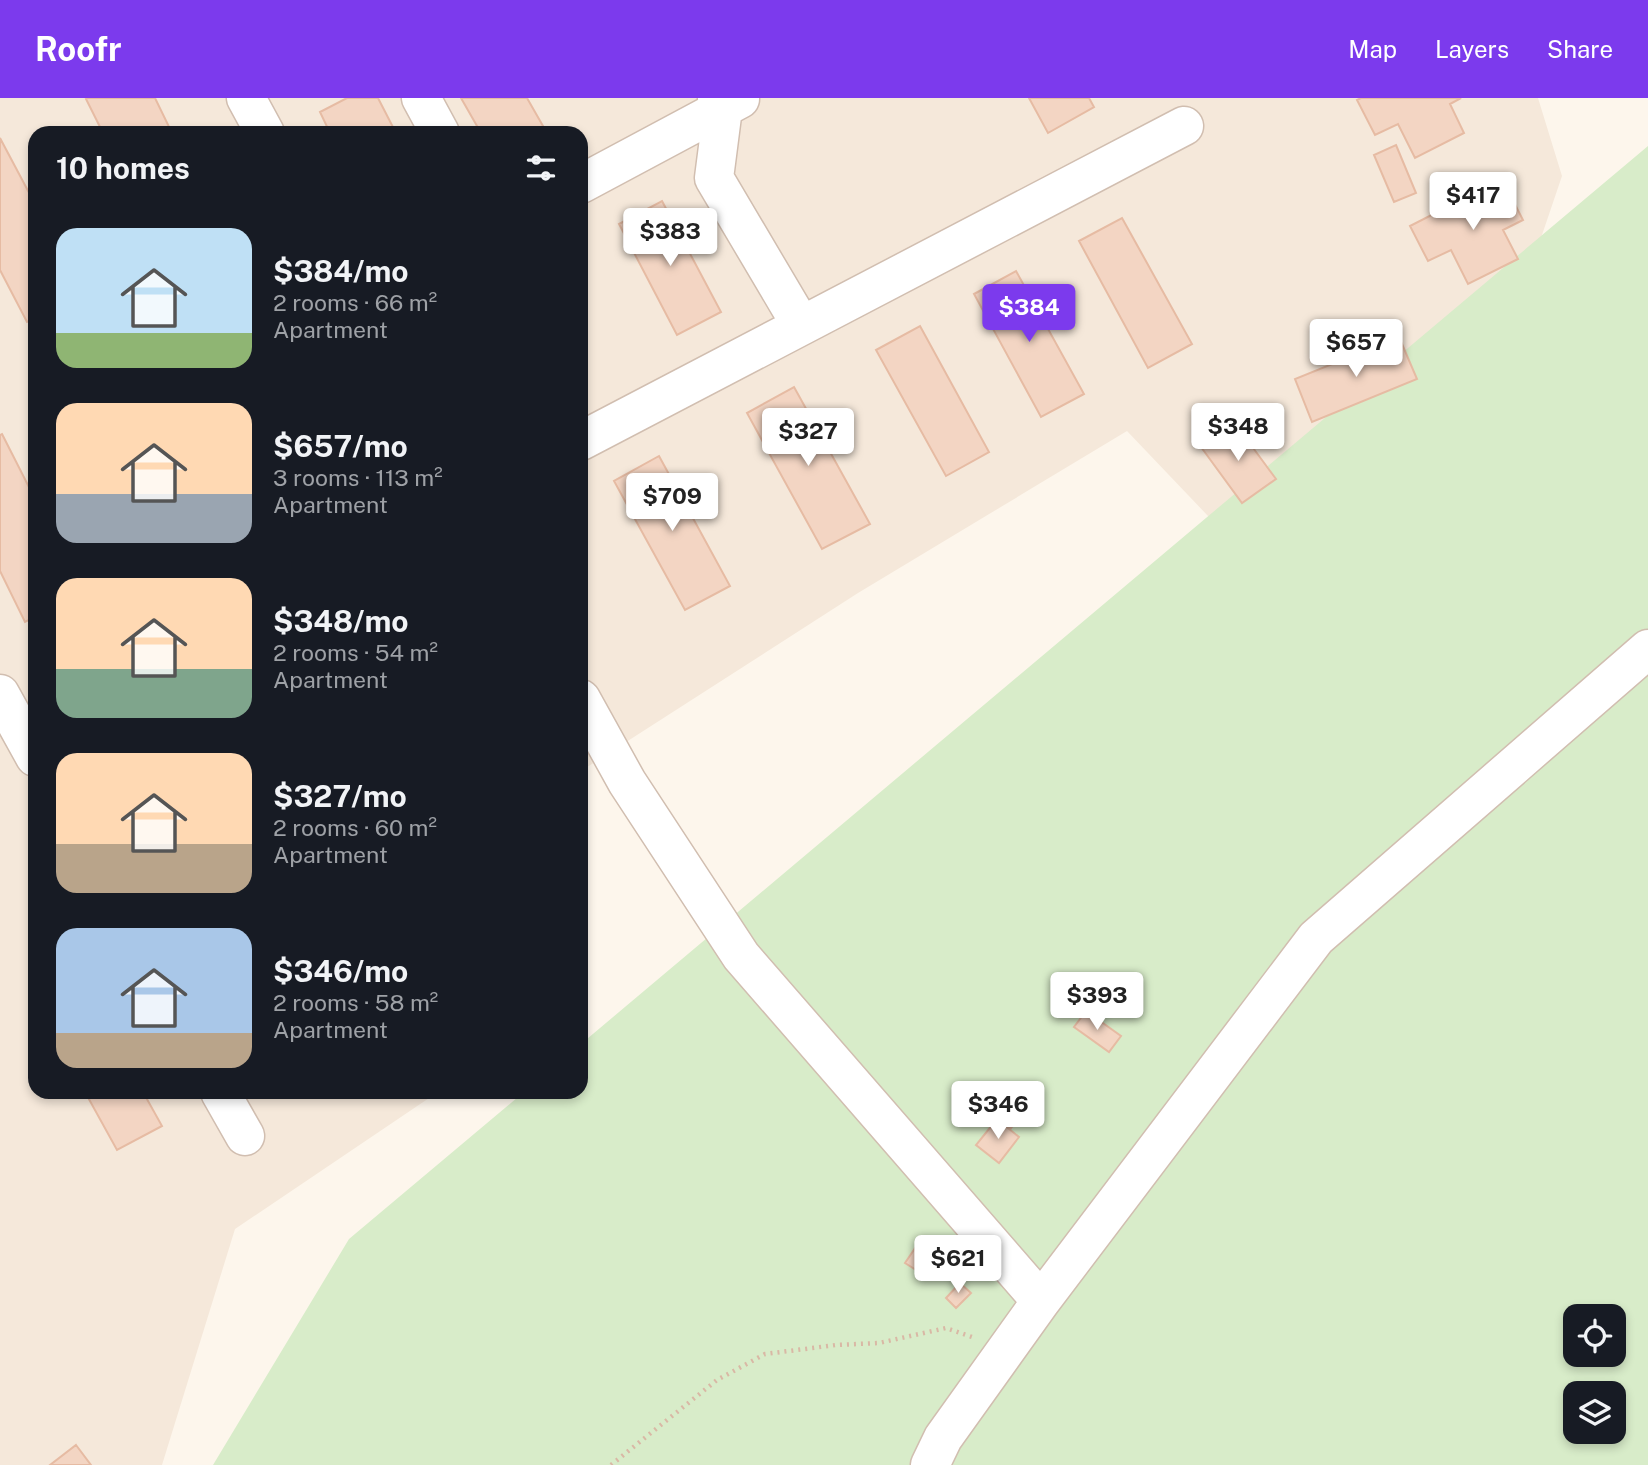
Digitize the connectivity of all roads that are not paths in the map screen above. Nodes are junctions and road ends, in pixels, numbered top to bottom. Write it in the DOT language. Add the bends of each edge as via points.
graph roads {
  1 [pos="246,98"];
  2 [pos="421,98"];
  3 [pos="727,101"];
  4 [pos="261,126"];
  5 [pos="436,126"];
  6 [pos="1184,126"];
  7 [pos="588,180"];
  8 [pos="802,325"];
  9 [pos="588,437"];
  10 [pos="1648,649"];
  11 [pos="0,694"];
  12 [pos="588,712"];
  13 [pos="24,746"];
  14 [pos="224,1099"];
  15 [pos="245,1136"];
  16 [pos="1041,1301"];
  17 [pos="930,1465"];
  1 -- 4 [label="street"];
  2 -- 5 [label="street"];
  3 -- 7 [label="street"];
  3 -- 8 [label="street" via="714,178"];
  6 -- 8 [label="street"];
  8 -- 9 [label="street"];
  10 -- 16 [label="street" via="1316,938"];
  11 -- 13 [label="street"];
  12 -- 16 [label="street" via="627,782 741,956"];
  14 -- 15 [label="street"];
  16 -- 17 [label="street" via="943,1438"];
}
